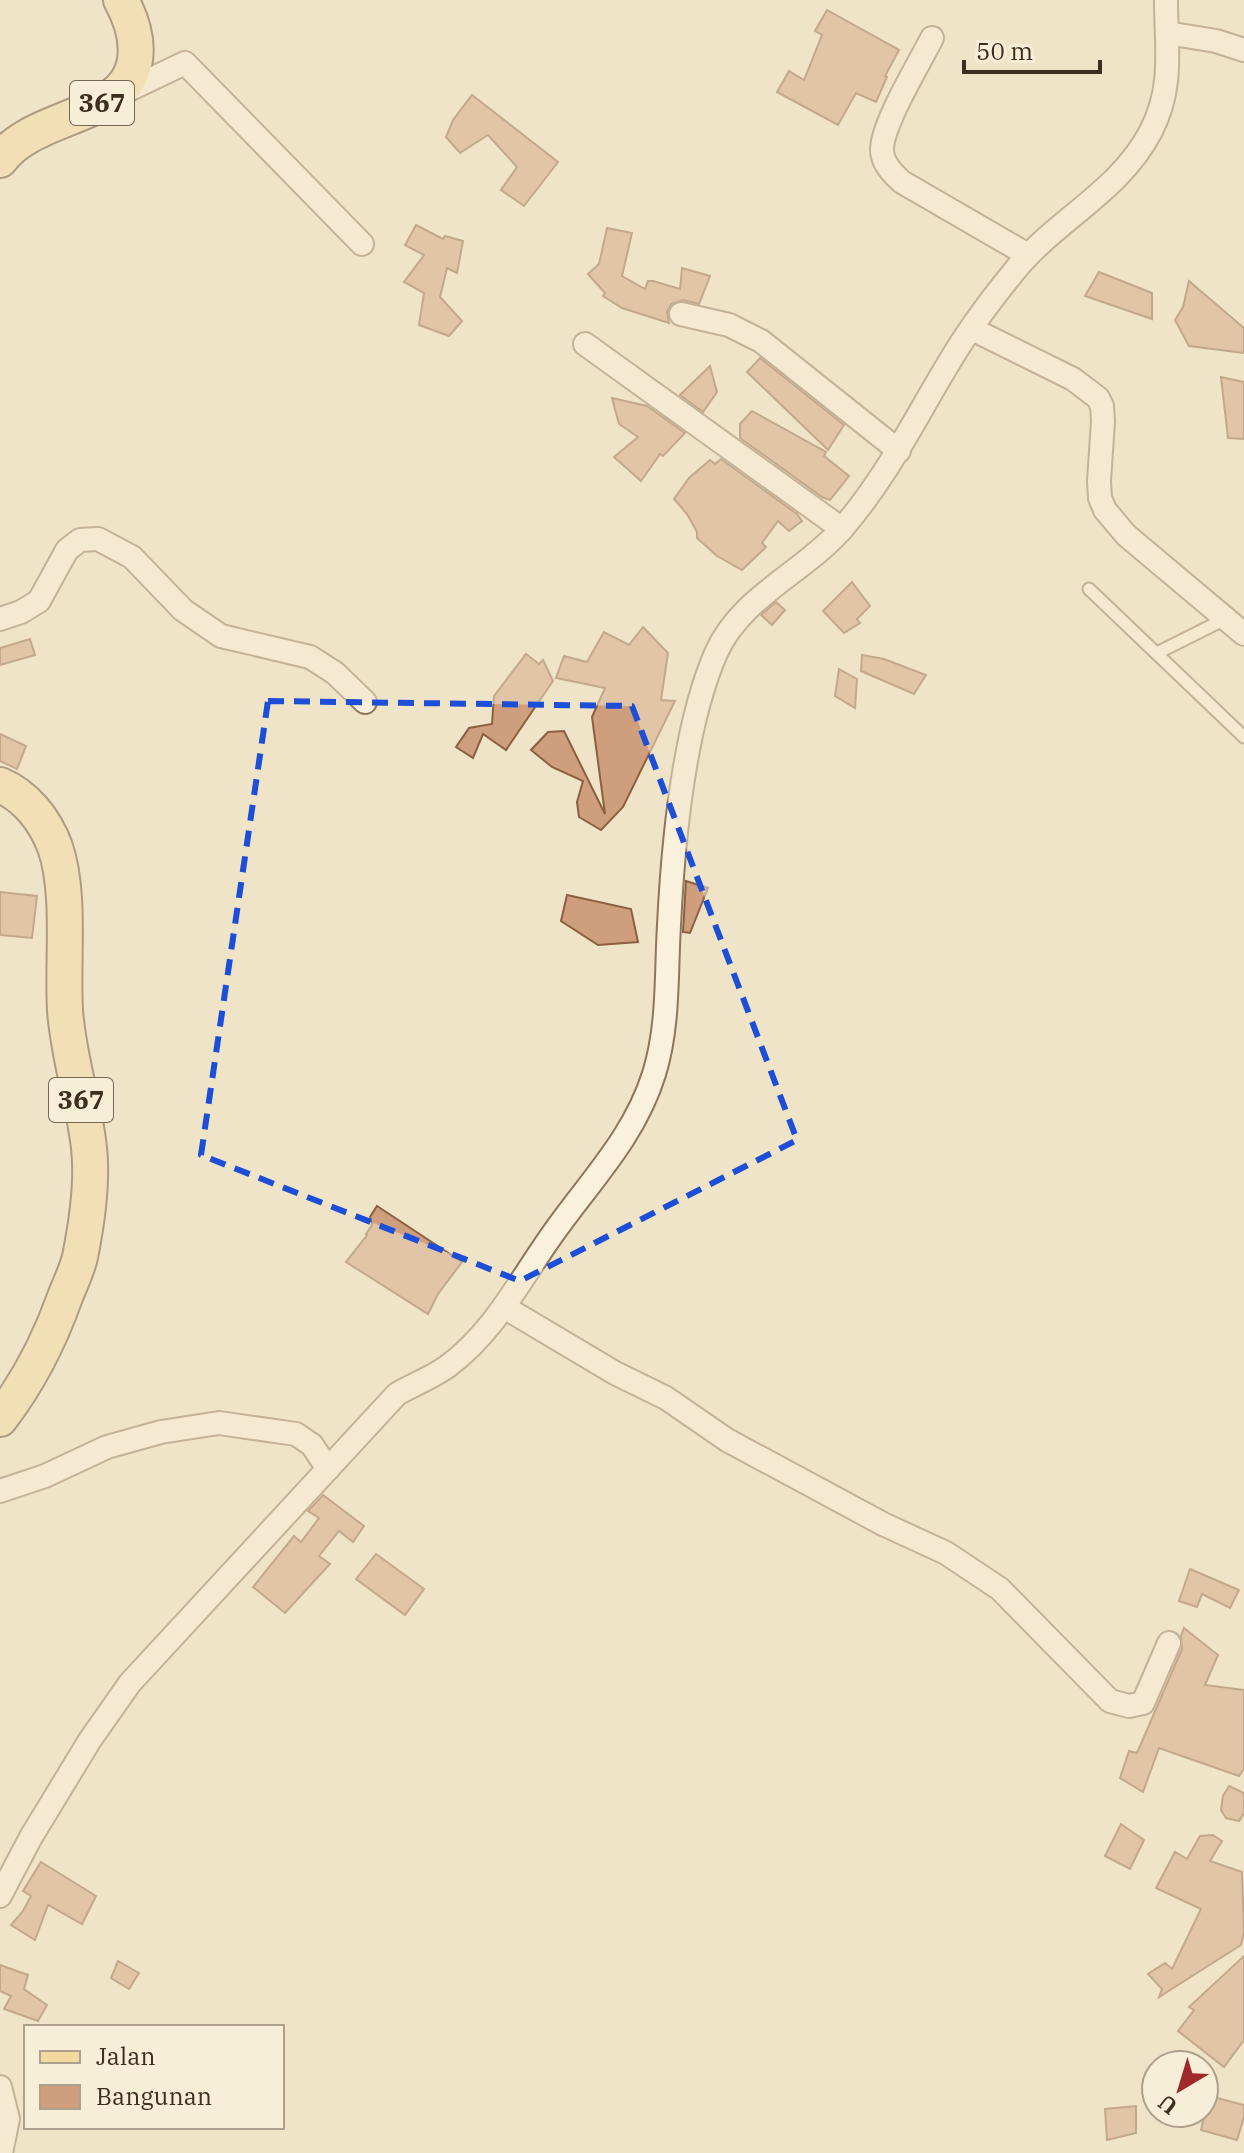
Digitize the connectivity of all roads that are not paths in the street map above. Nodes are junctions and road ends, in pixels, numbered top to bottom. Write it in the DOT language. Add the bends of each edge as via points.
graph roads {
  1 [pos="121,0"];
  2 [pos="1166,0"];
  3 [pos="1167,33"];
  4 [pos="932,38"];
  5 [pos="1244,50"];
  6 [pos="112,98"];
  7 [pos="0,160"];
  8 [pos="362,244"];
  9 [pos="1028,255"];
  10 [pos="681,314"];
  11 [pos="972,329"];
  12 [pos="585,344"];
  13 [pos="899,451"];
  14 [pos="842,529"];
  15 [pos="1089,589"];
  16 [pos="0,619"];
  17 [pos="1225,619"];
  18 [pos="1244,634"];
  19 [pos="1157,653"];
  20 [pos="365,702"];
  21 [pos="1244,737"];
  22 [pos="0,785"];
  23 [pos="504,1307"];
  24 [pos="0,1419"];
  25 [pos="328,1469"];
  26 [pos="0,1491"];
  27 [pos="1169,1643"];
  28 [pos="0,1896"];
  29 [pos="0,2087"];
  30 [pos="1,2149"];
  1 -- 6 [label="main road, 367" via="132,26 136,57 132,75"];
  2 -- 3 [label="street"];
  3 -- 5 [label="street"];
  3 -- 9 [label="street" via="1162,106 1141,149 1116,179"];
  4 -- 9 [label="street" via="886,131 882,154 902,182"];
  6 -- 7 [label="main road, 367" via="25,136"];
  6 -- 8 [label="street" via="185,63"];
  9 -- 11 [label="street"];
  10 -- 13 [label="street" via="729,325 761,341"];
  11 -- 13 [label="street"];
  11 -- 17 [label="street" via="1073,379 1098,398 1103,421 1100,498 1105,510 1126,535"];
  12 -- 14 [label="street"];
  13 -- 14 [label="street"];
  14 -- 23 [label="street" via="756,600 716,653 683,780 656,1070 624,1139"];
  15 -- 19 [label="lane"];
  16 -- 20 [label="street" via="39,601 67,550 80,540 98,539 132,557 183,610 221,636 310,657"];
  17 -- 18 [label="street"];
  17 -- 19 [label="lane"];
  19 -- 21 [label="lane"];
  22 -- 24 [label="main road, 367" via="29,805 56,849 63,892 65,1013 89,1150 79,1259 38,1363"];
  23 -- 25 [label="street" via="447,1367 397,1394"];
  23 -- 27 [label="street" via="666,1398 727,1440 968,1567 1000,1589 1110,1701 1143,1703"];
  25 -- 26 [label="street" via="312,1445 296,1434 219,1423 107,1447"];
  25 -- 28 [label="street" via="130,1683 90,1740"];
  29 -- 30 [label="street" via="8,2119"];
}
